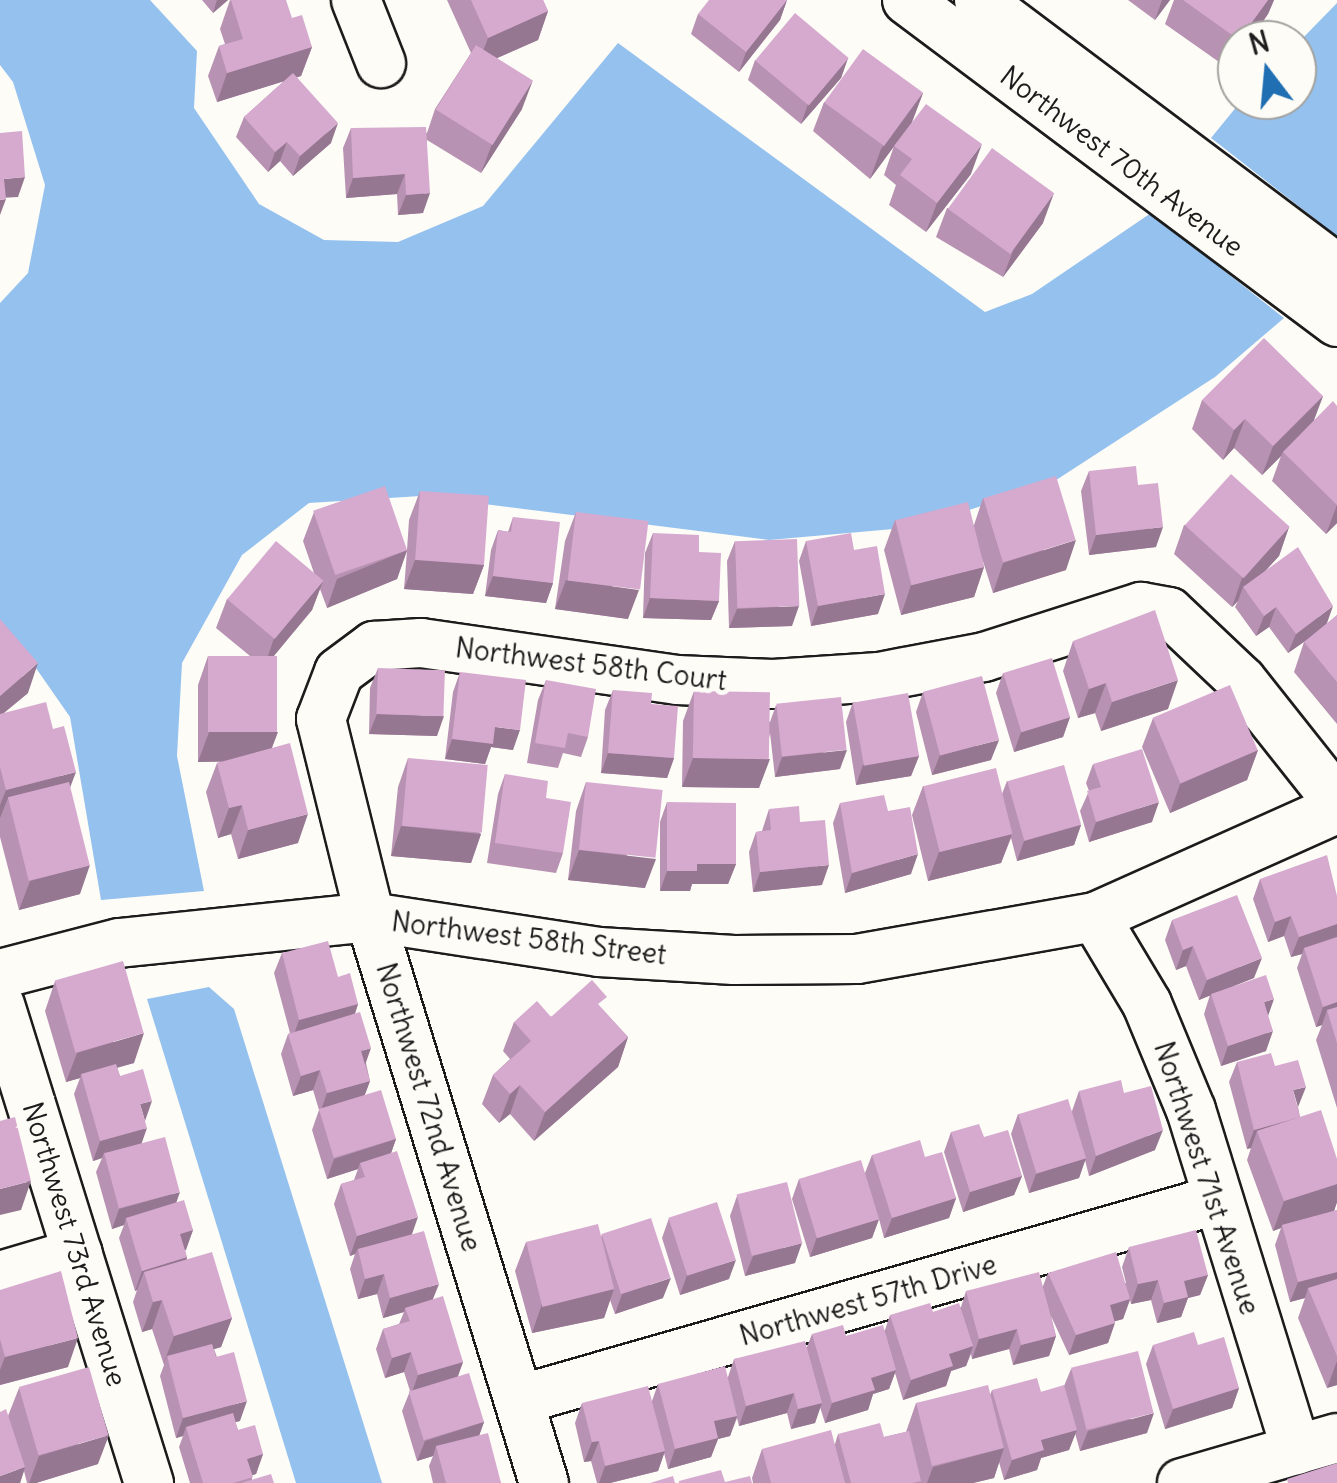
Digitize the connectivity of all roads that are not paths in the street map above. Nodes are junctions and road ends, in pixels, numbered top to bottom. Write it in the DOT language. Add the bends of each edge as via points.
graph roads {
  1 [pos="356,0"];
  2 [pos="907,0"];
  3 [pos="979,0"];
  4 [pos="381,63"];
  5 [pos="1337,269"];
  6 [pos="1337,322"];
  7 [pos="340,672"];
  8 [pos="1337,805"];
  9 [pos="1095,916"];
  10 [pos="370,917"];
  11 [pos="0,974"];
  12 [pos="0,1005"];
  13 [pos="1216,1200"];
  14 [pos="78,1253"];
  15 [pos="0,1276"];
  16 [pos="519,1400"];
  17 [pos="1316,1444"];
  18 [pos="149,1483"];
  19 [pos="544,1483"];
  20 [pos="1182,1483"];
  1 -- 4 [label="street"];
  2 -- 6 [label="street, Northwest 70th Avenue"];
  3 -- 5 [label="street, Northwest 70th Avenue"];
  7 -- 8 [label="street, Northwest 58th Court" via="374,646 421,643 677,680 773,684 879,677 984,657 1141,607 1170,612 1242,680"];
  7 -- 10 [label="street, Northwest 72nd Avenue" via="321,719"];
  8 -- 9 [label="street, Northwest 58th Street"];
  9 -- 10 [label="street, Northwest 58th Street" via="857,959 734,960 599,952"];
  9 -- 13 [label="street, Northwest 71st Avenue" via="1147,1004 1190,1110"];
  10 -- 11 [label="street, Northwest 58th Street" via="118,942"];
  10 -- 16 [label="street, Northwest 72nd Avenue"];
  12 -- 14 [label="street, Northwest 73rd Avenue"];
  13 -- 16 [label="street, Northwest 57th Drive"];
  13 -- 17 [label="street, Northwest 71st Avenue"];
  14 -- 15 [label="street"];
  14 -- 18 [label="street, Northwest 73rd Avenue"];
  16 -- 19 [label="street, Northwest 72nd Avenue"];
  17 -- 20 [label="street"];
}
